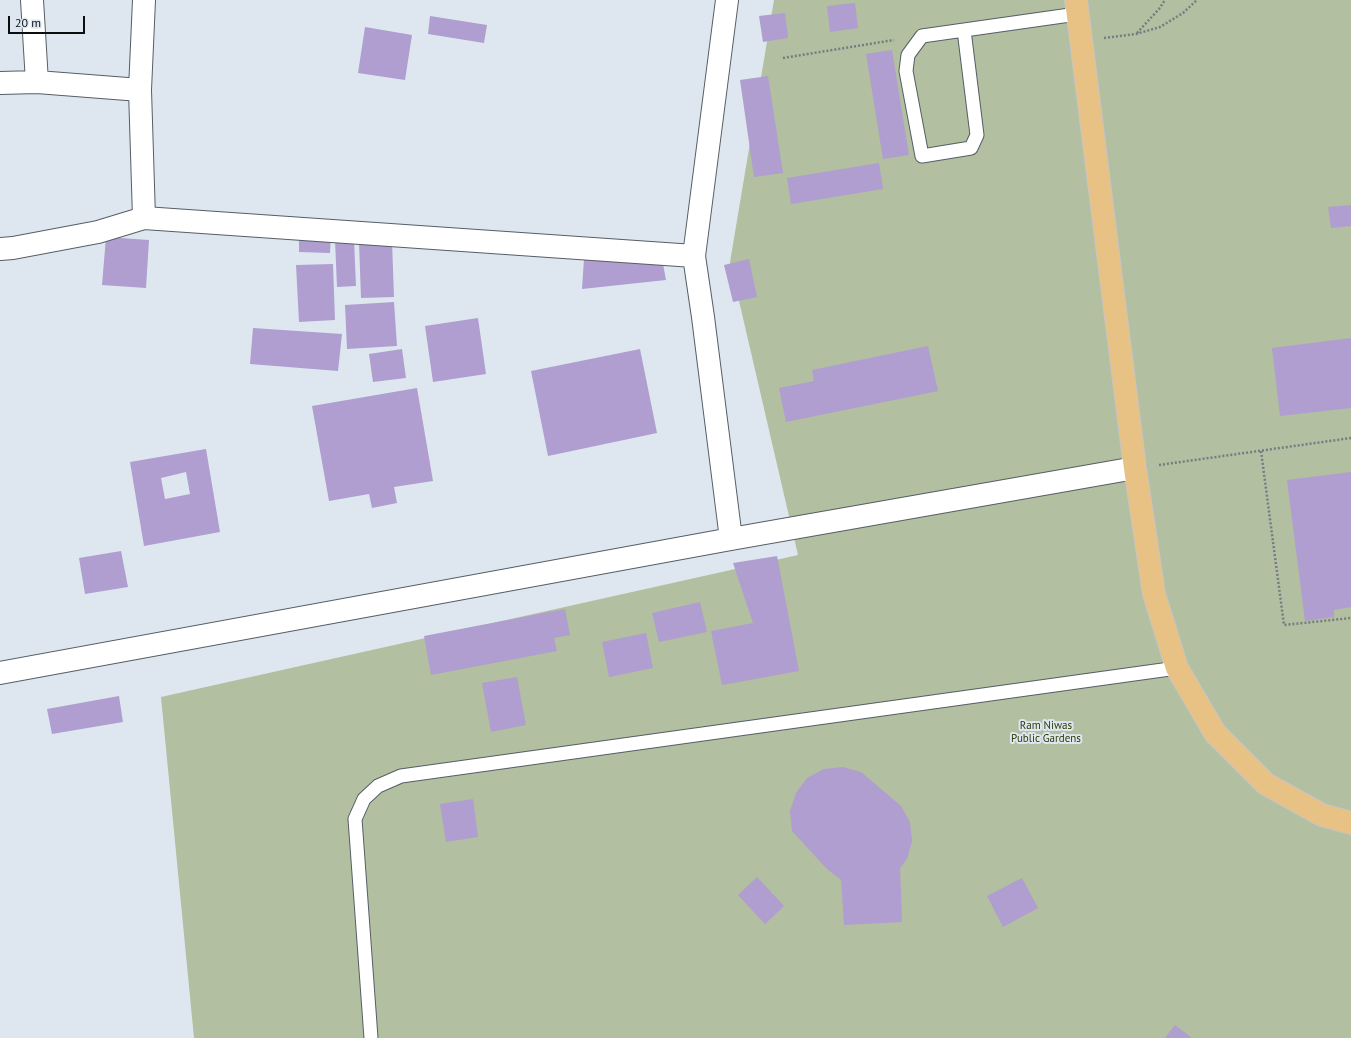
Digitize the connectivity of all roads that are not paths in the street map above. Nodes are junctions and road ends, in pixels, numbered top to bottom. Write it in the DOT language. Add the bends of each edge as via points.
graph roads {
  1 [pos="32,0"];
  2 [pos="144,0"];
  3 [pos="727,0"];
  4 [pos="1076,7"];
  5 [pos="964,30"];
  6 [pos="37,82"];
  7 [pos="0,83"];
  8 [pos="140,90"];
  9 [pos="144,218"];
  10 [pos="0,249"];
  11 [pos="694,256"];
  12 [pos="1135,468"];
  13 [pos="731,538"];
  14 [pos="1177,668"];
  15 [pos="0,672"];
  16 [pos="1351,823"];
  17 [pos="371,1038"];
  1 -- 6 [label="street"];
  2 -- 8 [label="street"];
  3 -- 11 [label="street"];
  4 -- 5 [label="lane"];
  4 -- 12 [label="main road"];
  5 -- 5 [label="lane" via="922,36 908,55 906,71 922,156 971,148 977,135"];
  6 -- 7 [label="street"];
  6 -- 8 [label="street"];
  8 -- 9 [label="street"];
  9 -- 10 [label="street" via="98,232"];
  9 -- 11 [label="street"];
  11 -- 13 [label="street"];
  12 -- 13 [label="street"];
  12 -- 14 [label="main road" via="1154,594"];
  13 -- 15 [label="street"];
  14 -- 16 [label="main road" via="1215,733 1266,784 1322,815"];
  14 -- 17 [label="lane" via="401,776 378,786 364,799 355,819"];
}
